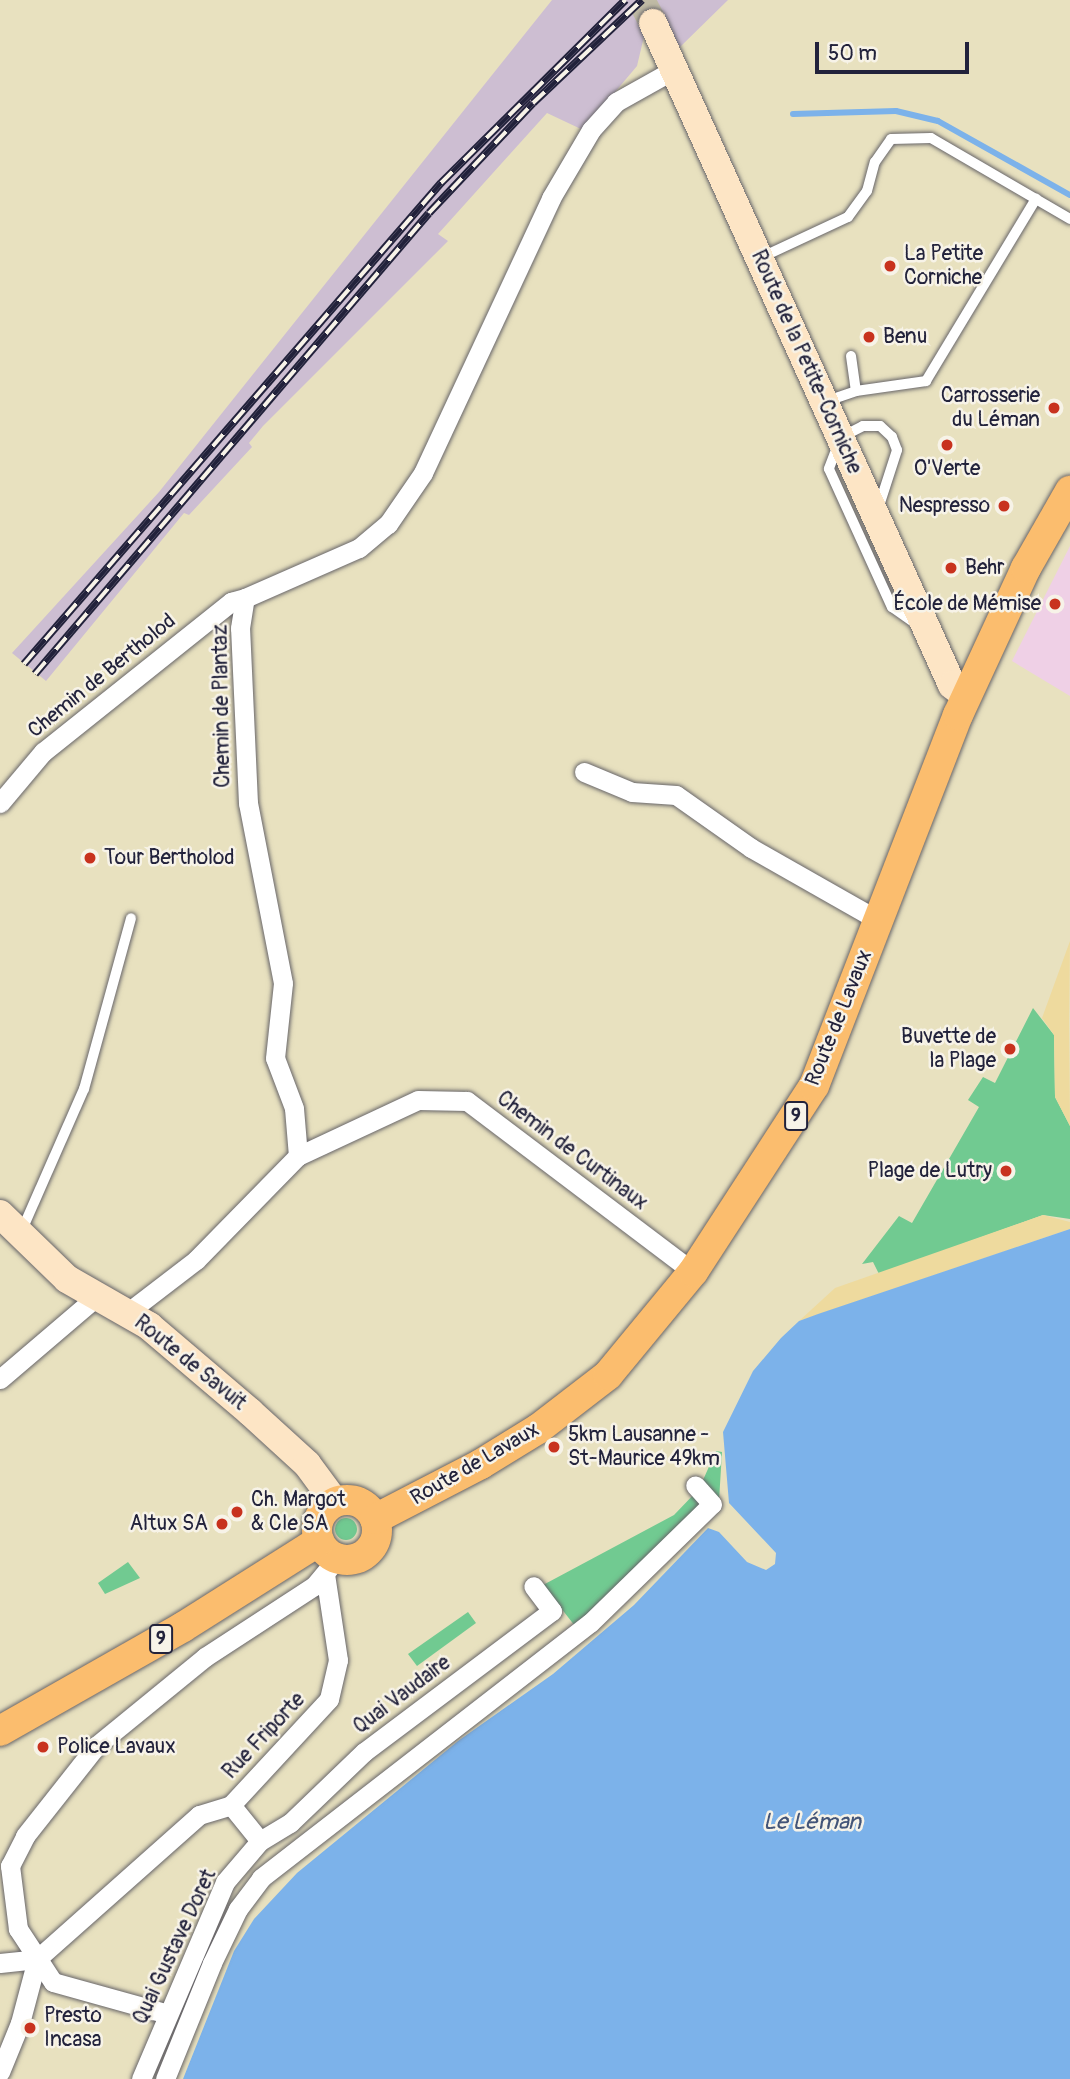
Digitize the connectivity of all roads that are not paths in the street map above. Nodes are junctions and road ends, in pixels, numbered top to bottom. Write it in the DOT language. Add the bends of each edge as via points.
graph roads {
  1 [pos="653,23"];
  2 [pos="673,70"];
  3 [pos="1037,199"];
  4 [pos="1070,219"];
  5 [pos="759,258"];
  6 [pos="851,356"];
  7 [pos="856,391"];
  8 [pos="826,402"];
  9 [pos="841,437"];
  10 [pos="1070,491"];
  11 [pos="875,516"];
  12 [pos="245,598"];
  13 [pos="928,631"];
  14 [pos="966,696"];
  15 [pos="584,772"];
  16 [pos="0,803"];
  17 [pos="131,918"];
  18 [pos="878,919"];
  19 [pos="298,1156"];
  20 [pos="0,1214"];
  21 [pos="21,1234"];
  22 [pos="693,1272"];
  23 [pos="96,1297"];
  24 [pos="127,1312"];
  25 [pos="0,1379"];
  26 [pos="695,1485"];
  27 [pos="335,1502"];
  28 [pos="375,1519"];
  29 [pos="327,1558"];
  30 [pos="533,1586"];
  31 [pos="0,1731"];
  32 [pos="231,1805"];
  33 [pos="260,1841"];
  34 [pos="37,1959"];
  35 [pos="0,1963"];
  36 [pos="163,2013"];
  37 [pos="0,2069"];
  38 [pos="141,2079"];
  39 [pos="165,2079"];
  1 -- 2 [label="street, Route de la Petite-Corniche"];
  2 -- 5 [label="street, Route de la Petite-Corniche"];
  2 -- 12 [label="street, Chemin de Plantaz" via="617,102 591,131 551,198 423,473 388,524 359,548"];
  3 -- 4 [label="lane"];
  3 -- 5 [label="lane" via="931,138 891,139 874,162 867,191 848,217"];
  3 -- 7 [label="lane" via="926,382"];
  5 -- 8 [label="street, Route de la Petite-Corniche"];
  6 -- 7 [label="lane"];
  7 -- 8 [label="lane"];
  8 -- 9 [label="street, Route de la Petite-Corniche"];
  9 -- 11 [label="street, Route de la Petite-Corniche"];
  9 -- 11 [label="lane" via="863,426 880,426 892,437 897,450"];
  9 -- 13 [label="lane" via="829,469 874,572 892,607"];
  10 -- 14 [label="main road, Route de Lavaux / 9" via="1026,568"];
  11 -- 13 [label="street, Route de la Petite-Corniche"];
  12 -- 16 [label="street, Chemin de Bertholod" via="231,602 43,751"];
  12 -- 19 [label="street, Chemin de Plantaz" via="240,628 248,803 284,983 275,1058 294,1108"];
  13 -- 14 [label="street, Route de la Petite-Corniche" via="952,685"];
  14 -- 18 [label="main road, Route de Lavaux / 9"];
  15 -- 18 [label="street" via="632,792 676,795 751,848"];
  17 -- 21 [label="lane" via="84,1089"];
  18 -- 22 [label="main road, Route de Lavaux / 9" via="814,1086"];
  19 -- 22 [label="street, Chemin de Curtinaux" via="418,1100 467,1101"];
  19 -- 24 [label="street" via="196,1259"];
  20 -- 21 [label="street, Route de Savuit"];
  21 -- 23 [label="street, Route de Savuit" via="67,1279"];
  22 -- 28 [label="main road, Route de Lavaux / 9" via="598,1382 538,1429 453,1482"];
  23 -- 24 [label="street, Route de Savuit"];
  23 -- 25 [label="street"];
  24 -- 27 [label="street, Route de Savuit" via="163,1337 295,1452"];
  26 -- 39 [label="street" via="712,1504 590,1623 261,1878 238,1909 212,1963"];
  27 -- 28 [label="main road" via="354,1500"];
  27 -- 29 [label="main road" via="317,1523"];
  28 -- 29 [label="main road" via="376,1539 365,1554"];
  29 -- 31 [label="main road, 9" via="183,1627"];
  29 -- 32 [label="street, Rue Friporte" via="338,1660 329,1699"];
  29 -- 34 [label="street" via="314,1586 205,1657 110,1732 25,1836 10,1866 18,1929"];
  30 -- 33 [label="street, Quai Vaudaire" via="552,1611 364,1752 290,1823"];
  32 -- 33 [label="street, Rue Friporte"];
  32 -- 34 [label="street, Rue Friporte" via="199,1815"];
  33 -- 36 [label="street, Quai Gustave Doret" via="225,1882"];
  34 -- 35 [label="street"];
  34 -- 36 [label="street" via="53,1982"];
  34 -- 37 [label="street" via="20,2023"];
  36 -- 38 [label="street, Quai Gustave Doret"];
}
